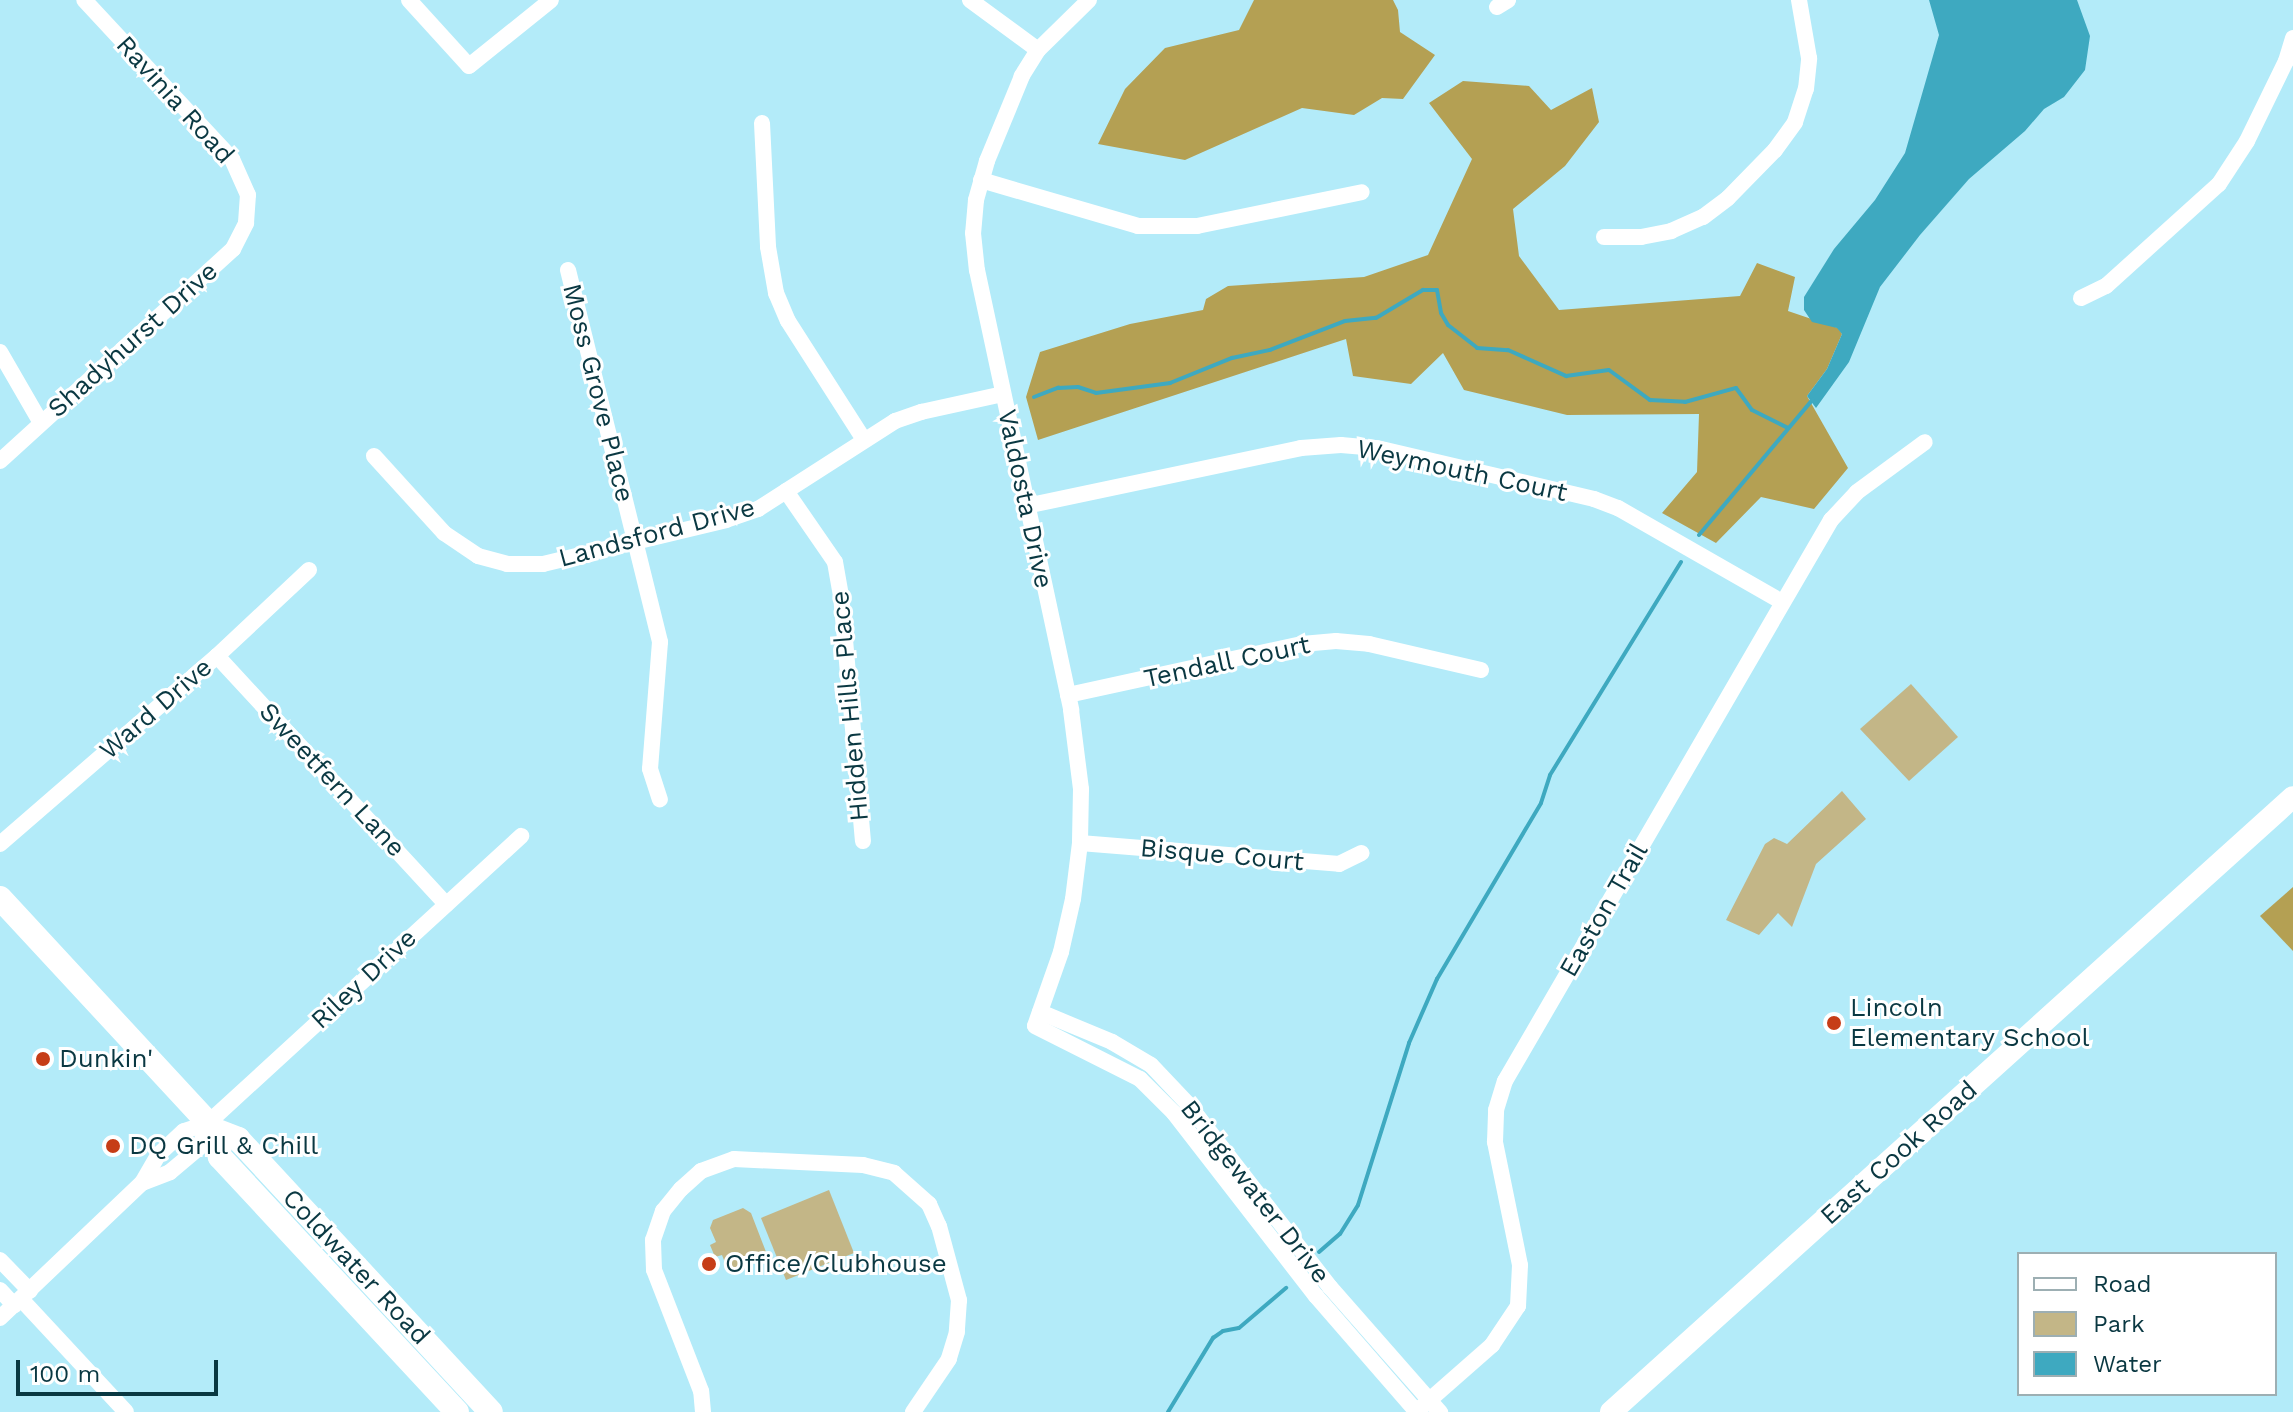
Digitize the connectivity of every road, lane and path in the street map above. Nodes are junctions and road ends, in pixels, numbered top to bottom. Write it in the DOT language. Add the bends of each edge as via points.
graph roads {
  1 [pos="84,0"];
  2 [pos="409,0"];
  3 [pos="551,0"];
  4 [pos="970,0"];
  5 [pos="1089,0"];
  6 [pos="1799,0"];
  7 [pos="2293,38"];
  8 [pos="1038,50"];
  9 [pos="762,123"];
  10 [pos="981,180"];
  11 [pos="1362,192"];
  12 [pos="249,208"];
  13 [pos="1604,237"];
  14 [pos="568,270"];
  15 [pos="2081,298"];
  16 [pos="0,352"];
  17 [pos="1003,394"];
  18 [pos="41,423"];
  19 [pos="864,440"];
  20 [pos="1925,442"];
  21 [pos="374,456"];
  22 [pos="0,461"];
  23 [pos="786,491"];
  24 [pos="1026,506"];
  25 [pos="635,542"];
  26 [pos="309,570"];
  27 [pos="1782,602"];
  28 [pos="217,656"];
  29 [pos="1481,670"];
  30 [pos="1068,695"];
  31 [pos="2293,797"];
  32 [pos="660,799"];
  33 [pos="521,836"];
  34 [pos="863,841"];
  35 [pos="1080,843"];
  36 [pos="0,844"];
  37 [pos="1362,853"];
  38 [pos="0,898"];
  39 [pos="446,904"];
  40 [pos="1038,1019"];
  41 [pos="212,1127"];
  42 [pos="0,1260"];
  43 [pos="0,1290"];
  44 [pos="22,1298"];
  45 [pos="0,1318"];
  46 [pos="1426,1409"];
  47 [pos="126,1412"];
  48 [pos="457,1412"];
  49 [pos="491,1412"];
  50 [pos="703,1412"];
  51 [pos="913,1412"];
  52 [pos="1611,1412"];
  1 -- 12 [label="street, Ravinia Road" via="232,159 243,178"];
  2 -- 3 [label="street" via="469,66"];
  4 -- 8 [label="street"];
  5 -- 8 [label="street, Valdosta Drive"];
  6 -- 13 [label="street" via="1809,58 1806,89 1795,122 1775,150 1703,217 1671,231"];
  7 -- 15 [label="street" via="2252,132 2219,184 2106,286"];
  8 -- 10 [label="street, Valdosta Drive" via="1011,101"];
  9 -- 19 [label="street" via="768,247 776,293 788,321"];
  10 -- 11 [label="street" via="1138,226 1197,226"];
  10 -- 17 [label="street, Valdosta Drive" via="973,233"];
  12 -- 18 [label="street, Shadyhurst Drive" via="233,249"];
  14 -- 25 [label="street, Moss Grove Place"];
  16 -- 18 [label="street"];
  17 -- 19 [label="street, Landsford Drive" via="921,412"];
  17 -- 24 [label="street, Valdosta Drive"];
  18 -- 22 [label="street, Shadyhurst Drive"];
  19 -- 23 [label="street, Landsford Drive"];
  20 -- 27 [label="street, Easton Trail" via="1842,505"];
  21 -- 25 [label="street, Landsford Drive" via="444,533 478,556 507,564 543,564"];
  23 -- 25 [label="street, Landsford Drive" via="758,509 726,520"];
  23 -- 34 [label="street, Hidden Hills Place" via="835,562"];
  24 -- 27 [label="street, Weymouth Court" via="1301,448 1377,448 1618,508"];
  24 -- 30 [label="street, Valdosta Drive"];
  25 -- 32 [label="street, Moss Grove Place" via="660,642 650,769"];
  26 -- 28 [label="street, Ward Drive"];
  27 -- 46 [label="street, Easton Trail" via="1505,1081 1496,1110 1495,1142 1520,1265 1518,1306 1492,1345"];
  28 -- 36 [label="street, Ward Drive"];
  28 -- 39 [label="street, Sweetfern Lane"];
  29 -- 30 [label="street, Tendall Court" via="1336,641"];
  30 -- 35 [label="street, Valdosta Drive" via="1081,789"];
  31 -- 52 [label="main road, East Cook Road"];
  33 -- 39 [label="street, Riley Drive"];
  35 -- 37 [label="street, Bisque Court" via="1339,864"];
  35 -- 40 [label="street, Valdosta Drive" via="1061,952"];
  38 -- 41 [label="main road, Coldwater Road"];
  39 -- 41 [label="street, Riley Drive"];
  40 -- 46 [label="street, Bridgewater Drive" via="1140,1079 1163,1102 1316,1296"];
  41 -- 44 [label="street, Riley Drive" via="199,1148 170,1172 142,1183"];
  41 -- 48 [label="main road, Coldwater Road" via="220,1157"];
  41 -- 49 [label="main road, Coldwater Road" via="238,1139"];
  42 -- 44 [label="street"];
  43 -- 44 [label="street"];
  44 -- 45 [label="street, Riley Drive"];
  44 -- 47 [label="street"];
  50 -- 51 [label="street" via="701,1391 654,1270 653,1240 663,1211 681,1189 701,1171 734,1159 863,1165 894,1173 929,1204 959,1300 957,1332 949,1359"];
}
